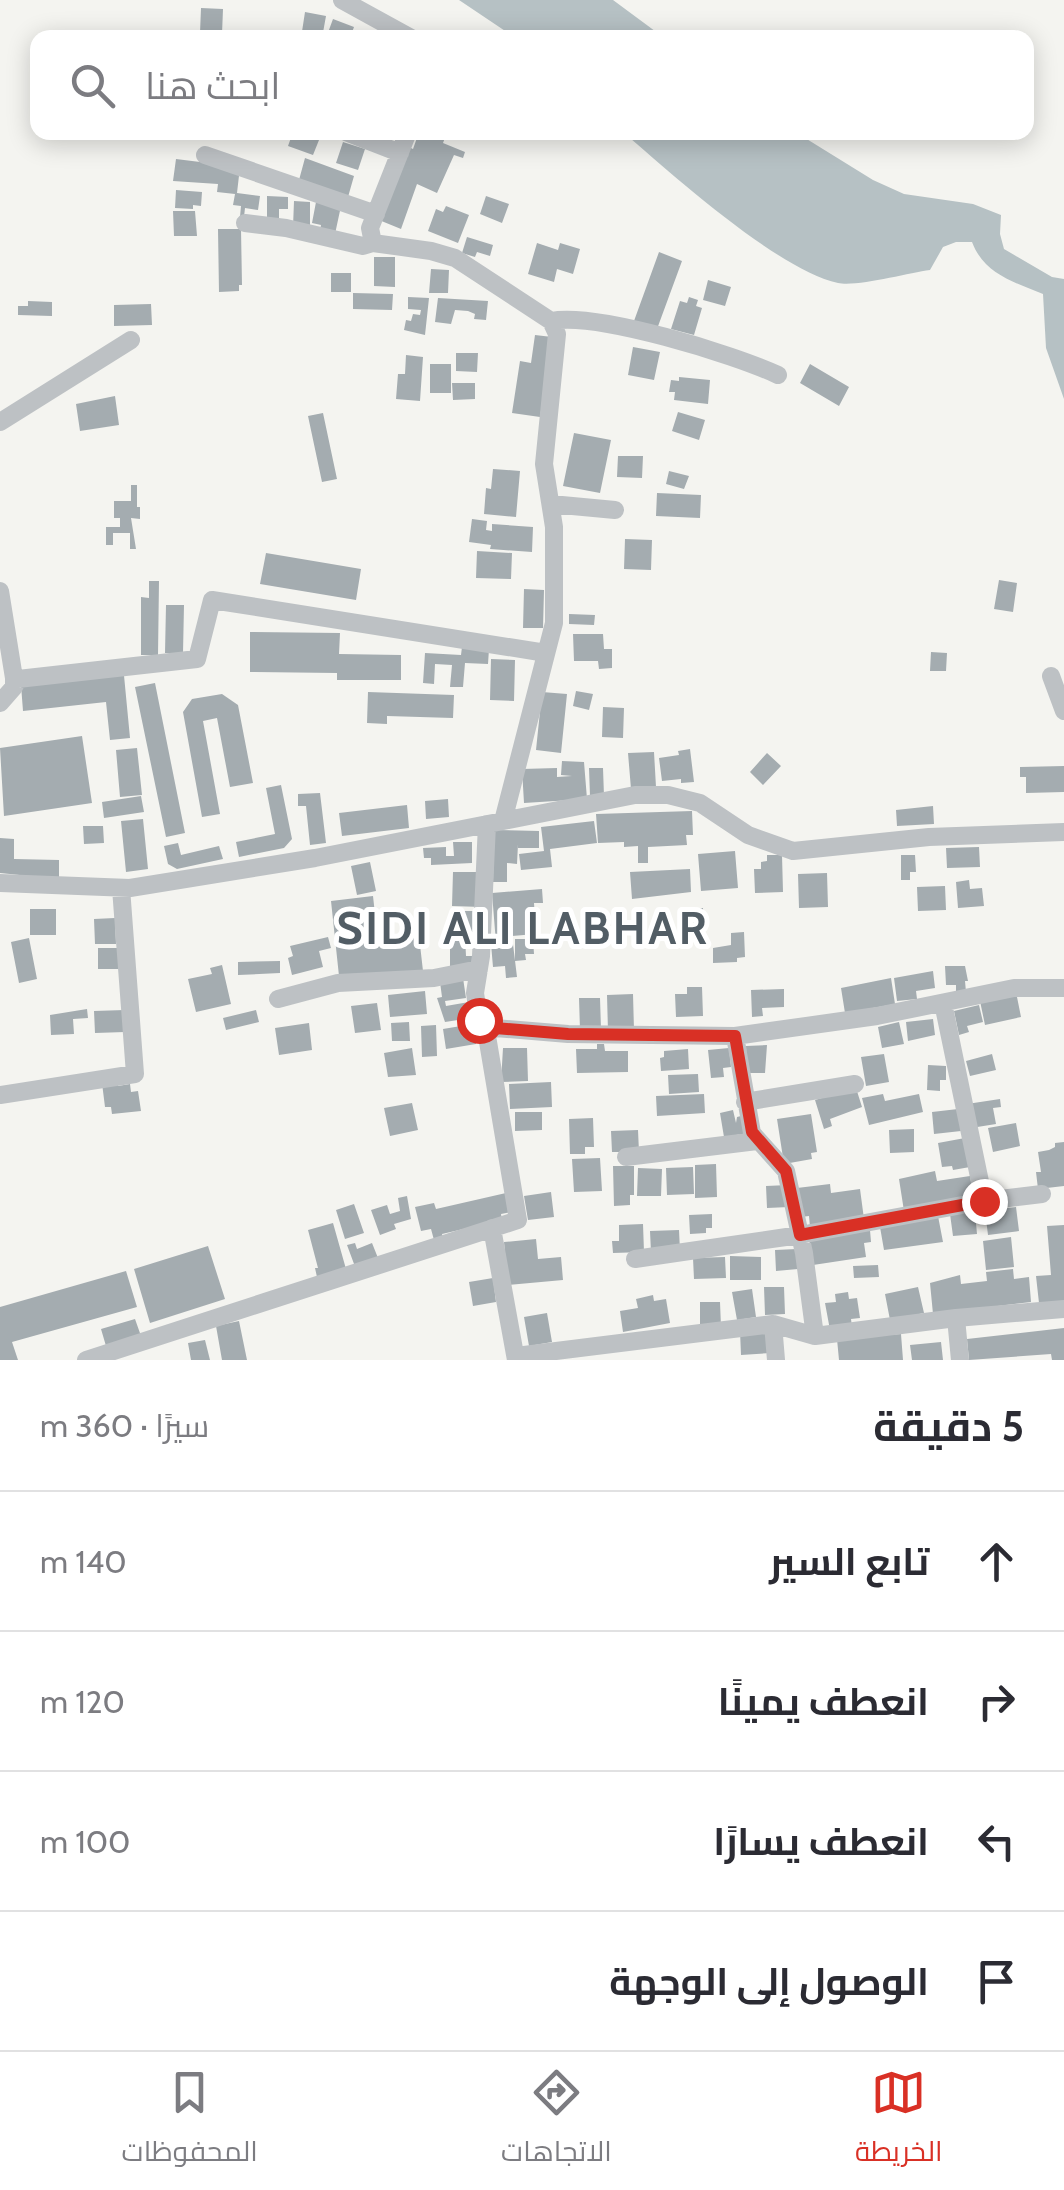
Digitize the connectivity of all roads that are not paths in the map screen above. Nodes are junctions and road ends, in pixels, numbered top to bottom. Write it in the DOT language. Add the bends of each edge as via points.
graph roads {
  1 [pos="342,0"];
  2 [pos="396,30"];
  3 [pos="367,140"];
  4 [pos="405,140"];
  5 [pos="400,153"];
  6 [pos="204,154"];
  7 [pos="376,214"];
  8 [pos="245,223"];
  9 [pos="372,244"];
  10 [pos="559,324"];
  11 [pos="131,340"];
  12 [pos="778,375"];
  13 [pos="0,422"];
  14 [pos="550,504"];
  15 [pos="615,510"];
  16 [pos="0,592"];
  17 [pos="546,653"];
  18 [pos="1052,676"];
  19 [pos="14,688"];
  20 [pos="0,702"];
  21 [pos="1064,711"];
  22 [pos="495,823"];
  23 [pos="1064,832"];
  24 [pos="0,883"];
  25 [pos="120,888"];
  26 [pos="478,969"];
  27 [pos="1064,988"];
  28 [pos="278,999"];
  29 [pos="943,1002"];
  30 [pos="487,1030"];
  31 [pos="735,1036"];
  32 [pos="856,1084"];
  33 [pos="0,1095"];
  34 [pos="746,1102"];
  35 [pos="756,1141"];
  36 [pos="626,1157"];
  37 [pos="1042,1194"];
  38 [pos="984,1201"];
  39 [pos="492,1228"];
  40 [pos="800,1235"];
  41 [pos="634,1259"];
  42 [pos="1064,1310"];
  43 [pos="956,1318"];
  44 [pos="773,1324"];
  45 [pos="815,1336"];
  46 [pos="516,1358"];
  47 [pos="86,1360"];
  48 [pos="776,1360"];
  49 [pos="960,1360"];
  1 -- 2 [label="street"];
  3 -- 5 [label="street"];
  4 -- 5 [label="street"];
  5 -- 7 [label="street"];
  6 -- 7 [label="street"];
  7 -- 9 [label="street"];
  8 -- 9 [label="street"];
  9 -- 10 [label="street" via="455,258"];
  10 -- 12 [label="street" via="618,327"];
  10 -- 14 [label="street" via="544,464"];
  11 -- 13 [label="street"];
  14 -- 15 [label="street"];
  14 -- 17 [label="street" via="554,623"];
  16 -- 19 [label="street"];
  17 -- 19 [label="street" via="212,600 197,659 18,679"];
  17 -- 22 [label="street"];
  18 -- 21 [label="street"];
  19 -- 20 [label="street"];
  22 -- 23 [label="street" via="635,795 668,795 700,803 748,835 793,851 930,836"];
  22 -- 25 [label="street"];
  22 -- 26 [label="street"];
  24 -- 25 [label="street"];
  25 -- 33 [label="street" via="135,1074"];
  26 -- 28 [label="street" via="338,984"];
  26 -- 30 [label="street" via="475,994"];
  27 -- 29 [label="street" via="1014,988"];
  29 -- 31 [label="street"];
  29 -- 38 [label="street"];
  30 -- 31 [label="street"];
  30 -- 39 [label="street" via="518,1220"];
  31 -- 34 [label="street"];
  32 -- 34 [label="street"];
  34 -- 35 [label="street"];
  35 -- 36 [label="street"];
  35 -- 40 [label="street" via="786,1171"];
  37 -- 38 [label="street"];
  38 -- 40 [label="street"];
  39 -- 46 [label="street"];
  39 -- 47 [label="street"];
  40 -- 41 [label="street"];
  40 -- 45 [label="street"];
  42 -- 43 [label="street"];
  43 -- 45 [label="street"];
  43 -- 49 [label="street"];
  44 -- 45 [label="street"];
  44 -- 46 [label="street"];
  44 -- 48 [label="street"];
}
